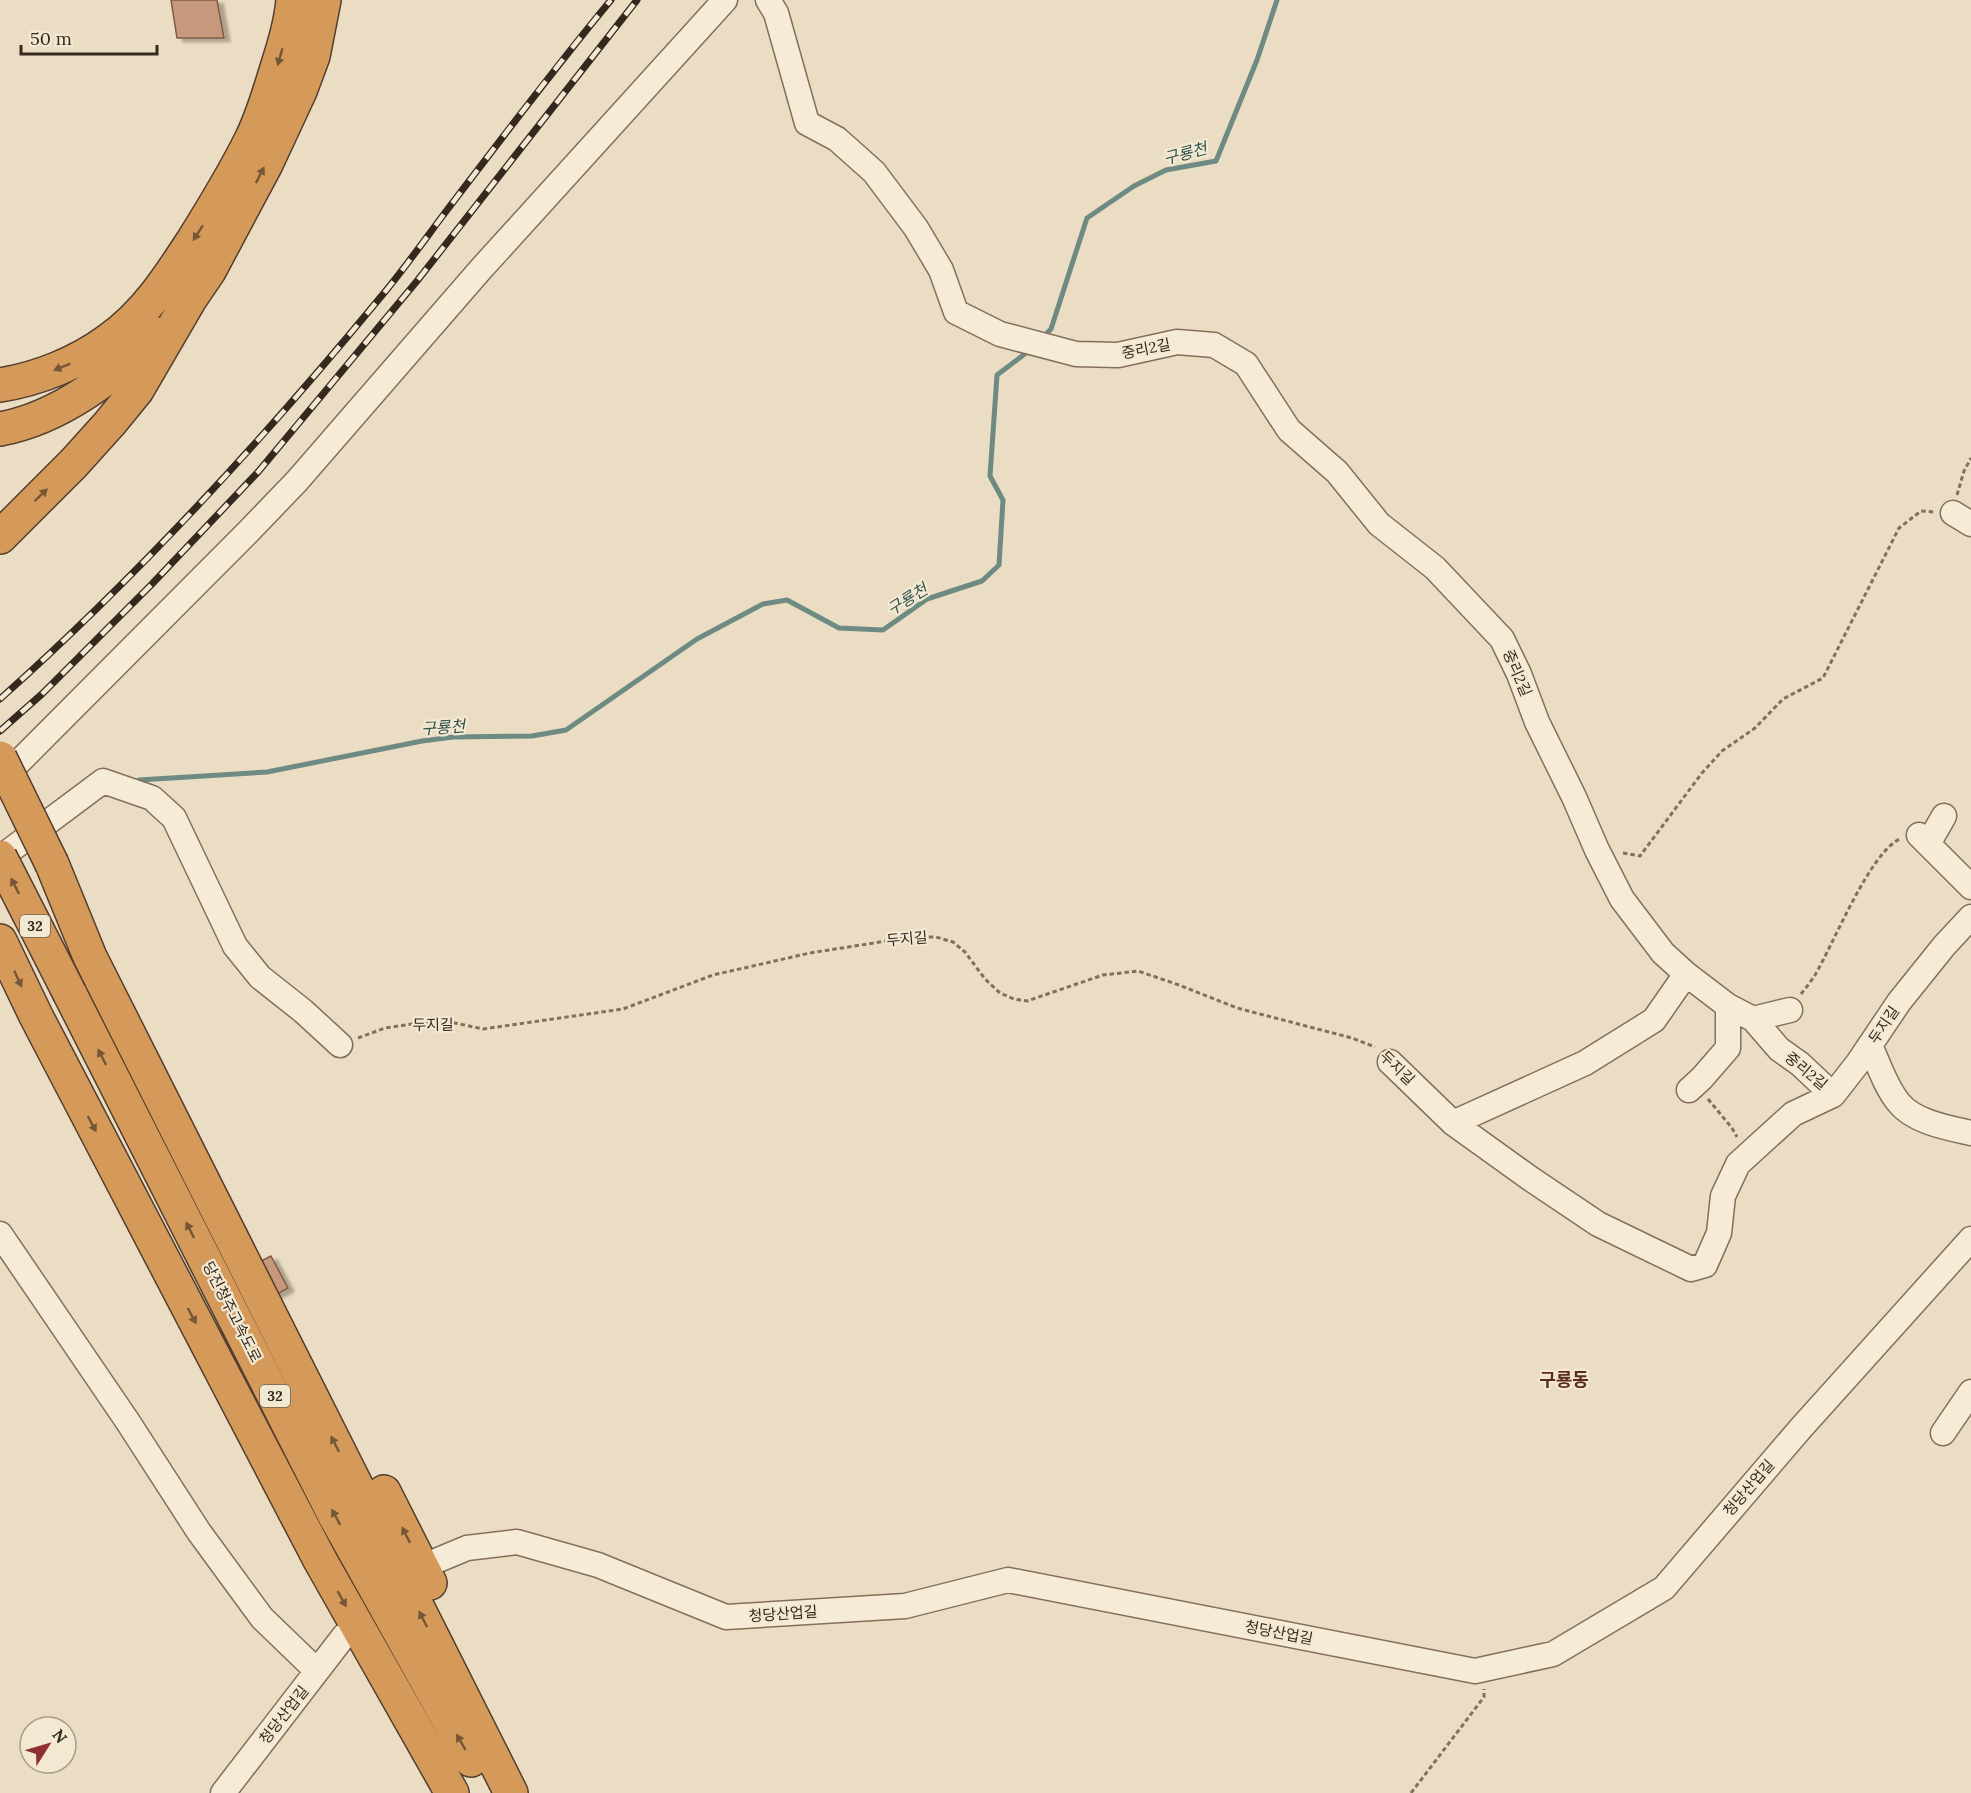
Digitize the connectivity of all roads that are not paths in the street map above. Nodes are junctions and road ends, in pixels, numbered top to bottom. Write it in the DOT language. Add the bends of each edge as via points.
graph roads {
  1 [pos="293,0"];
  2 [pos="324,0"];
  3 [pos="725,0"];
  4 [pos="768,0"];
  5 [pos="190,299"];
  6 [pos="0,385"];
  7 [pos="0,429"];
  8 [pos="0,537"];
  9 [pos="0,758"];
  10 [pos="0,781"];
  11 [pos="1944,816"];
  12 [pos="0,858"];
  13 [pos="1971,888"];
  14 [pos="1971,917"];
  15 [pos="0,941"];
  16 [pos="1686,974"];
  17 [pos="1728,1006"];
  18 [pos="1790,1010"];
  19 [pos="1753,1019"];
  20 [pos="340,1045"];
  21 [pos="1870,1045"];
  22 [pos="1390,1062"];
  23 [pos="1692,1087"];
  24 [pos="1833,1095"];
  25 [pos="1454,1123"];
  26 [pos="1971,1133"];
  27 [pos="0,1234"];
  28 [pos="1971,1239"];
  29 [pos="1971,1392"];
  30 [pos="1943,1433"];
  31 [pos="431,1563"];
  32 [pos="344,1636"];
  33 [pos="317,1671"];
  34 [pos="500,1783"];
  35 [pos="223,1793"];
  36 [pos="452,1793"];
  1 -- 6 [label="highway, one-way" via="282,54 251,139 218,201 168,279 134,320 90,353 42,374"];
  5 -- 2 [label="highway, one-way" via="226,241 300,91 313,56"];
  3 -- 10 [label="street" via="481,269 297,480"];
  4 -- 16 [label="street, 중리2길" via="776,13 807,123 837,139 874,172 936,261 957,312 1000,334 1076,354 1118,355 1177,342 1214,345 1246,364 1289,430 1337,472 1379,524 1435,568 1502,639 1622,899 1663,953"];
  5 -- 7 [label="highway" via="160,332 96,385 34,419"];
  8 -- 5 [label="highway, one-way" via="110,423 142,381"];
  34 -- 9 [label="highway, one-way, bridge" via="447,1619 408,1537 192,1118 96,953"];
  11 -- 13 [label="street" via="1924,840"];
  12 -- 20 [label="street" via="103,781 152,798 174,818 235,946 260,977"];
  34 -- 12 [label="highway, 당진청주고속도로 / 32, one-way, bridge" via="430,1689 335,1516"];
  14 -- 21 [label="street, 두지길" via="1899,1002"];
  15 -- 36 [label="highway, 32, one-way" via="320,1560"];
  16 -- 17 [label="street, 중리2길"];
  16 -- 25 [label="street" via="1654,1020 1585,1063"];
  17 -- 19 [label="street, 중리2길"];
  17 -- 23 [label="street" via="1728,1048"];
  18 -- 19 [label="street"];
  19 -- 24 [label="street, 중리2길" via="1779,1048"];
  21 -- 24 [label="street, 두지길"];
  21 -- 26 [label="street" via="1899,1104 1939,1126"];
  22 -- 25 [label="street, 두지길"];
  24 -- 25 [label="street, 두지길" via="1793,1114 1738,1164 1723,1196 1719,1233 1705,1265 1691,1269 1598,1224"];
  27 -- 33 [label="street" via="199,1532 262,1618"];
  28 -- 31 [label="street, 청당산업길" via="1664,1588 1553,1654 1475,1671 1008,1580 905,1606 726,1617 598,1565 517,1542 468,1548"];
  29 -- 30 [label="street"];
  32 -- 33 [label="street, 청당산업길"];
  33 -- 35 [label="street, 청당산업길"];
}
